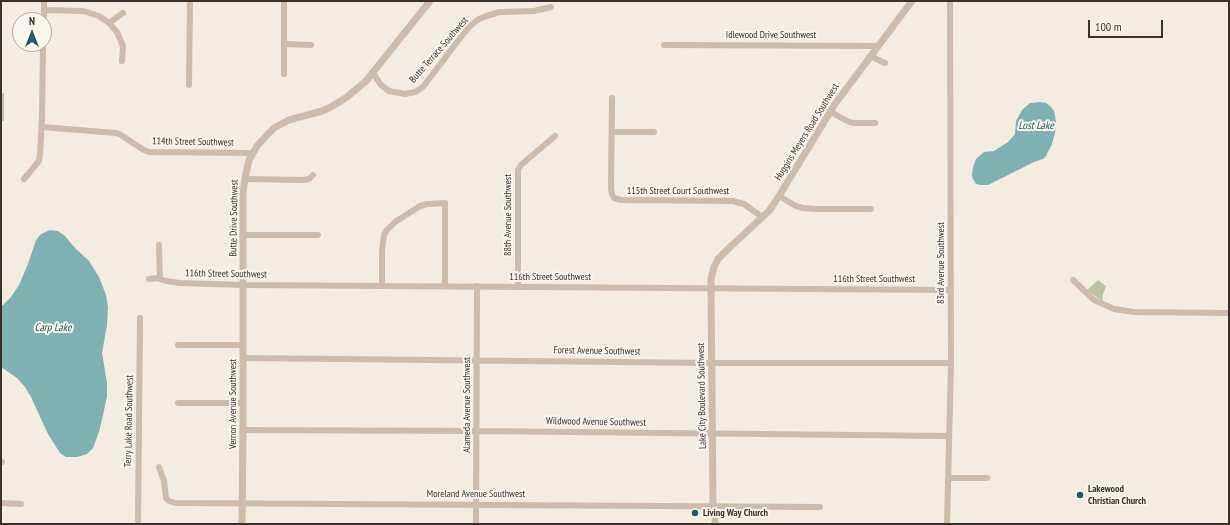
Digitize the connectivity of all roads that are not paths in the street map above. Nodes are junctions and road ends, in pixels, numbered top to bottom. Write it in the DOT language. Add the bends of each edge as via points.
graph roads {
  1 [pos="44,1"];
  2 [pos="190,1"];
  3 [pos="284,1"];
  4 [pos="430,1"];
  5 [pos="912,1"];
  6 [pos="950,1"];
  7 [pos="551,7"];
  8 [pos="44,10"];
  9 [pos="123,13"];
  10 [pos="109,24"];
  11 [pos="284,44"];
  12 [pos="311,45"];
  13 [pos="664,45"];
  14 [pos="878,46"];
  15 [pos="43,52"];
  16 [pos="871,57"];
  17 [pos="122,61"];
  18 [pos="884,63"];
  19 [pos="373,73"];
  20 [pos="284,74"];
  21 [pos="189,85"];
  22 [pos="612,98"];
  23 [pos="831,112"];
  24 [pos="875,123"];
  25 [pos="42,127"];
  26 [pos="612,132"];
  27 [pos="654,132"];
  28 [pos="555,136"];
  29 [pos="252,153"];
  30 [pos="313,175"];
  31 [pos="24,179"];
  32 [pos="245,179"];
  33 [pos="779,196"];
  34 [pos="871,209"];
  35 [pos="762,217"];
  36 [pos="243,235"];
  37 [pos="318,235"];
  38 [pos="160,244"];
  39 [pos="714,267"];
  40 [pos="149,279"];
  41 [pos="160,279"];
  42 [pos="1073,280"];
  43 [pos="243,285"];
  44 [pos="382,286"];
  45 [pos="445,286"];
  46 [pos="478,286"];
  47 [pos="518,287"];
  48 [pos="711,288"];
  49 [pos="951,290"];
  50 [pos="1229,313"];
  51 [pos="140,318"];
  52 [pos="178,345"];
  53 [pos="243,345"];
  54 [pos="243,358"];
  55 [pos="477,360"];
  56 [pos="711,363"];
  57 [pos="950,363"];
  58 [pos="178,403"];
  59 [pos="243,403"];
  60 [pos="243,430"];
  61 [pos="477,431"];
  62 [pos="712,434"];
  63 [pos="948,436"];
  64 [pos="159,467"];
  65 [pos="948,478"];
  66 [pos="987,478"];
  67 [pos="1,503"];
  68 [pos="242,503"];
  69 [pos="21,504"];
  70 [pos="477,504"];
  71 [pos="713,506"];
  72 [pos="820,507"];
  73 [pos="138,524"];
  74 [pos="242,524"];
  75 [pos="476,524"];
  76 [pos="715,524"];
  77 [pos="947,524"];
  1 -- 8 [label="street"];
  2 -- 21 [label="street"];
  3 -- 11 [label="street"];
  4 -- 19 [label="street, Butte Drive Southwest"];
  5 -- 14 [label="street, Huggins Meyers Road Southwest"];
  6 -- 49 [label="street, 83rd Avenue Southwest"];
  7 -- 19 [label="street, Butte Terrace Southwest" via="534,11 500,12 479,19 464,32 423,87 415,92 405,94 389,91"];
  8 -- 10 [label="street" via="83,10 99,16"];
  9 -- 10 [label="street"];
  10 -- 17 [label="street" via="121,39"];
  11 -- 12 [label="street"];
  11 -- 20 [label="street"];
  13 -- 14 [label="street, Idlewood Drive Southwest"];
  14 -- 16 [label="street, Huggins Meyers Road Southwest"];
  15 -- 25 [label="street"];
  16 -- 18 [label="street"];
  16 -- 23 [label="street, Huggins Meyers Road Southwest"];
  19 -- 29 [label="street, Butte Drive Southwest" via="340,102 274,128"];
  22 -- 26 [label="street"];
  23 -- 24 [label="street" via="853,123"];
  23 -- 33 [label="street, Huggins Meyers Road Southwest"];
  25 -- 29 [label="street, 114th Street Southwest" via="116,133 149,152"];
  25 -- 31 [label="street" via="39,160"];
  26 -- 27 [label="street"];
  26 -- 35 [label="street, 115th Street Court Southwest" via="611,189 614,198 733,201 744,204"];
  28 -- 47 [label="street, 88th Avenue Southwest" via="518,170"];
  29 -- 32 [label="street, Butte Drive Southwest"];
  30 -- 32 [label="street" via="303,180"];
  32 -- 36 [label="street, Butte Drive Southwest"];
  33 -- 34 [label="street" via="803,208"];
  33 -- 35 [label="street, Huggins Meyers Road Southwest"];
  35 -- 39 [label="street, Huggins Meyers Road Southwest" via="718,259"];
  36 -- 37 [label="street"];
  36 -- 43 [label="street, Butte Drive Southwest"];
  38 -- 41 [label="street"];
  39 -- 48 [label="street, Lake City Boulevard Southwest"];
  40 -- 41 [label="street, 116th Street Southwest"];
  41 -- 43 [label="street, 116th Street Southwest" via="180,283"];
  42 -- 50 [label="street" via="1094,300 1114,309 1134,312"];
  43 -- 44 [label="street, 116th Street Southwest"];
  43 -- 53 [label="street, Vernon Avenue Southwest"];
  44 -- 45 [label="street, 116th Street Southwest"];
  44 -- 45 [label="street" via="382,251 386,231 420,206 445,203"];
  45 -- 46 [label="street, 116th Street Southwest"];
  46 -- 47 [label="street, 116th Street Southwest"];
  46 -- 55 [label="street, Alameda Avenue Southwest"];
  47 -- 48 [label="street, 116th Street Southwest"];
  48 -- 49 [label="street, 116th Street Southwest"];
  48 -- 56 [label="street, Lake City Boulevard Southwest"];
  49 -- 57 [label="street, 83rd Avenue Southwest"];
  51 -- 73 [label="street, Terry Lake Road Southwest"];
  52 -- 53 [label="street"];
  53 -- 54 [label="street, Vernon Avenue Southwest"];
  54 -- 55 [label="street, Forest Avenue Southwest"];
  54 -- 59 [label="street, Vernon Avenue Southwest"];
  55 -- 56 [label="street, Forest Avenue Southwest"];
  55 -- 61 [label="street, Alameda Avenue Southwest"];
  56 -- 57 [label="street, Forest Avenue Southwest"];
  56 -- 62 [label="street, Lake City Boulevard Southwest"];
  57 -- 63 [label="street, 83rd Avenue Southwest"];
  58 -- 59 [label="street"];
  59 -- 60 [label="street, Vernon Avenue Southwest"];
  60 -- 61 [label="street, Wildwood Avenue Southwest"];
  60 -- 68 [label="street, Vernon Avenue Southwest"];
  61 -- 62 [label="street, Wildwood Avenue Southwest"];
  61 -- 70 [label="street, Alameda Avenue Southwest"];
  62 -- 63 [label="street, Wildwood Avenue Southwest"];
  62 -- 71 [label="street, Lake City Boulevard Southwest"];
  63 -- 65 [label="street, 83rd Avenue Southwest"];
  64 -- 68 [label="street, Moreland Avenue Southwest" via="166,498 169,501"];
  65 -- 66 [label="street"];
  65 -- 77 [label="street, 83rd Avenue Southwest"];
  67 -- 69 [label="street"];
  68 -- 70 [label="street, Moreland Avenue Southwest"];
  68 -- 74 [label="street, Vernon Avenue Southwest"];
  70 -- 71 [label="street, Moreland Avenue Southwest"];
  70 -- 75 [label="street, Alameda Avenue Southwest"];
  71 -- 72 [label="street, Moreland Avenue Southwest"];
  71 -- 76 [label="street, Lake City Boulevard Southwest"];
}
